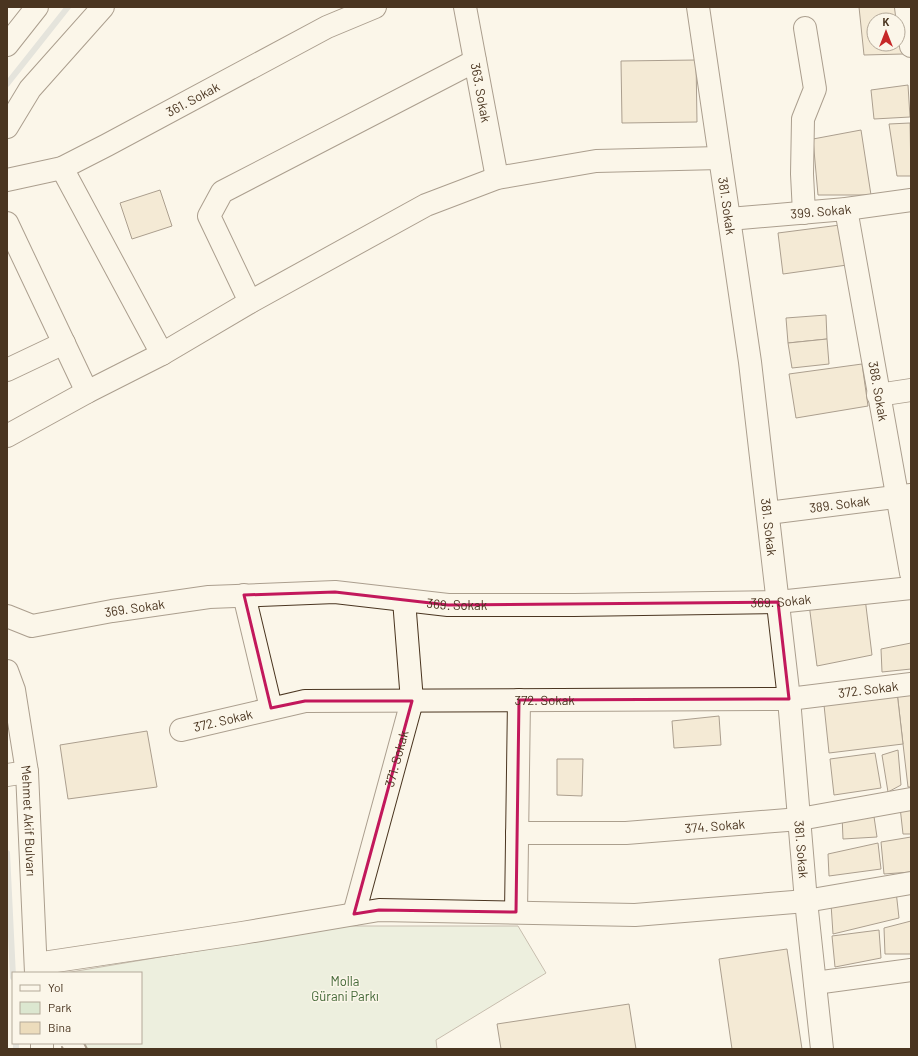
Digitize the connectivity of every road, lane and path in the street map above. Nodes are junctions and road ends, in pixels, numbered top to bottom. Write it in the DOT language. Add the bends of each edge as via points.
graph roads {
  1 [pos="37,7"];
  2 [pos="103,7"];
  3 [pos="375,7"];
  4 [pos="698,7"];
  5 [pos="906,7"];
  6 [pos="470,8"];
  7 [pos="805,28"];
  8 [pos="7,45"];
  9 [pos="911,46"];
  10 [pos="475,61"];
  11 [pos="7,127"];
  12 [pos="720,158"];
  13 [pos="62,168"];
  14 [pos="497,178"];
  15 [pos="7,180"];
  16 [pos="911,200"];
  17 [pos="846,209"];
  18 [pos="804,213"];
  19 [pos="730,219"];
  20 [pos="7,223"];
  21 [pos="250,302"];
  22 [pos="64,343"];
  23 [pos="162,354"];
  24 [pos="7,370"];
  25 [pos="911,390"];
  26 [pos="87,392"];
  27 [pos="878,395"];
  28 [pos="7,436"];
  29 [pos="904,496"];
  30 [pos="768,513"];
  31 [pos="911,573"];
  32 [pos="911,588"];
  33 [pos="244,595"];
  34 [pos="404,600"];
  35 [pos="778,602"];
  36 [pos="7,616"];
  37 [pos="7,671"];
  38 [pos="911,684"];
  39 [pos="789,699"];
  40 [pos="519,700"];
  41 [pos="412,701"];
  42 [pos="271,708"];
  43 [pos="181,730"];
  44 [pos="17,773"];
  45 [pos="911,799"];
  46 [pos="800,819"];
  47 [pos="518,833"];
  48 [pos="911,883"];
  49 [pos="806,901"];
  50 [pos="516,912"];
  51 [pos="354,914"];
  52 [pos="36,969"];
  53 [pos="911,970"];
  54 [pos="815,983"];
  55 [pos="822,1049"];
  1 -- 8 [label="street"];
  2 -- 11 [label="street" via="30,89"];
  3 -- 13 [label="street, 361. Sokak" via="327,27"];
  4 -- 12 [label="street, 381. Sokak"];
  5 -- 9 [label="street"];
  6 -- 10 [label="street, 363. Sokak"];
  7 -- 18 [label="street" via="815,89 803,119"];
  10 -- 14 [label="street, 363. Sokak"];
  10 -- 21 [label="street" via="222,192 209,216"];
  12 -- 14 [label="street" via="596,162"];
  12 -- 19 [label="street, 381. Sokak"];
  13 -- 15 [label="street, 361. Sokak"];
  13 -- 23 [label="street"];
  14 -- 21 [label="street" via="426,206"];
  16 -- 17 [label="street, 399. Sokak"];
  17 -- 18 [label="street, 399. Sokak"];
  17 -- 27 [label="street, 388. Sokak"];
  18 -- 19 [label="street, 399. Sokak"];
  19 -- 30 [label="street, 381. Sokak"];
  20 -- 22 [label="street"];
  21 -- 23 [label="street"];
  22 -- 24 [label="street"];
  22 -- 26 [label="street"];
  23 -- 26 [label="street"];
  25 -- 27 [label="street"];
  26 -- 28 [label="street"];
  27 -- 29 [label="street, 388. Sokak"];
  29 -- 30 [label="street, 389. Sokak"];
  29 -- 31 [label="street, 388. Sokak"];
  30 -- 35 [label="street, 381. Sokak"];
  32 -- 35 [label="street, 369. Sokak"];
  33 -- 34 [label="street, 369. Sokak" via="335,592"];
  33 -- 36 [label="street, 369. Sokak" via="209,597 120,610 32,626"];
  33 -- 42 [label="street"];
  34 -- 35 [label="street, 369. Sokak" via="448,605"];
  34 -- 41 [label="street, 371. Sokak"];
  35 -- 39 [label="street, 381. Sokak"];
  37 -- 44 [label="street, Mehmet Akif Bulvarı" via="14,690"];
  38 -- 39 [label="street, 372. Sokak"];
  39 -- 40 [label="street, 372. Sokak"];
  39 -- 46 [label="street, 381. Sokak"];
  40 -- 41 [label="street, 372. Sokak"];
  40 -- 47 [label="street"];
  41 -- 42 [label="street, 372. Sokak" via="305,701"];
  41 -- 51 [label="street, 371. Sokak"];
  42 -- 43 [label="street, 372. Sokak"];
  44 -- 52 [label="street, Mehmet Akif Bulvarı"];
  45 -- 46 [label="street, 374. Sokak"];
  46 -- 47 [label="street, 374. Sokak" via="626,833"];
  46 -- 49 [label="street, 381. Sokak"];
  47 -- 50 [label="street"];
  48 -- 49 [label="street"];
  49 -- 50 [label="street" via="635,915"];
  49 -- 54 [label="street, 381. Sokak"];
  50 -- 51 [label="street" via="379,910"];
  51 -- 52 [label="street"];
  53 -- 54 [label="street"];
  54 -- 55 [label="street, 381. Sokak"];
}
